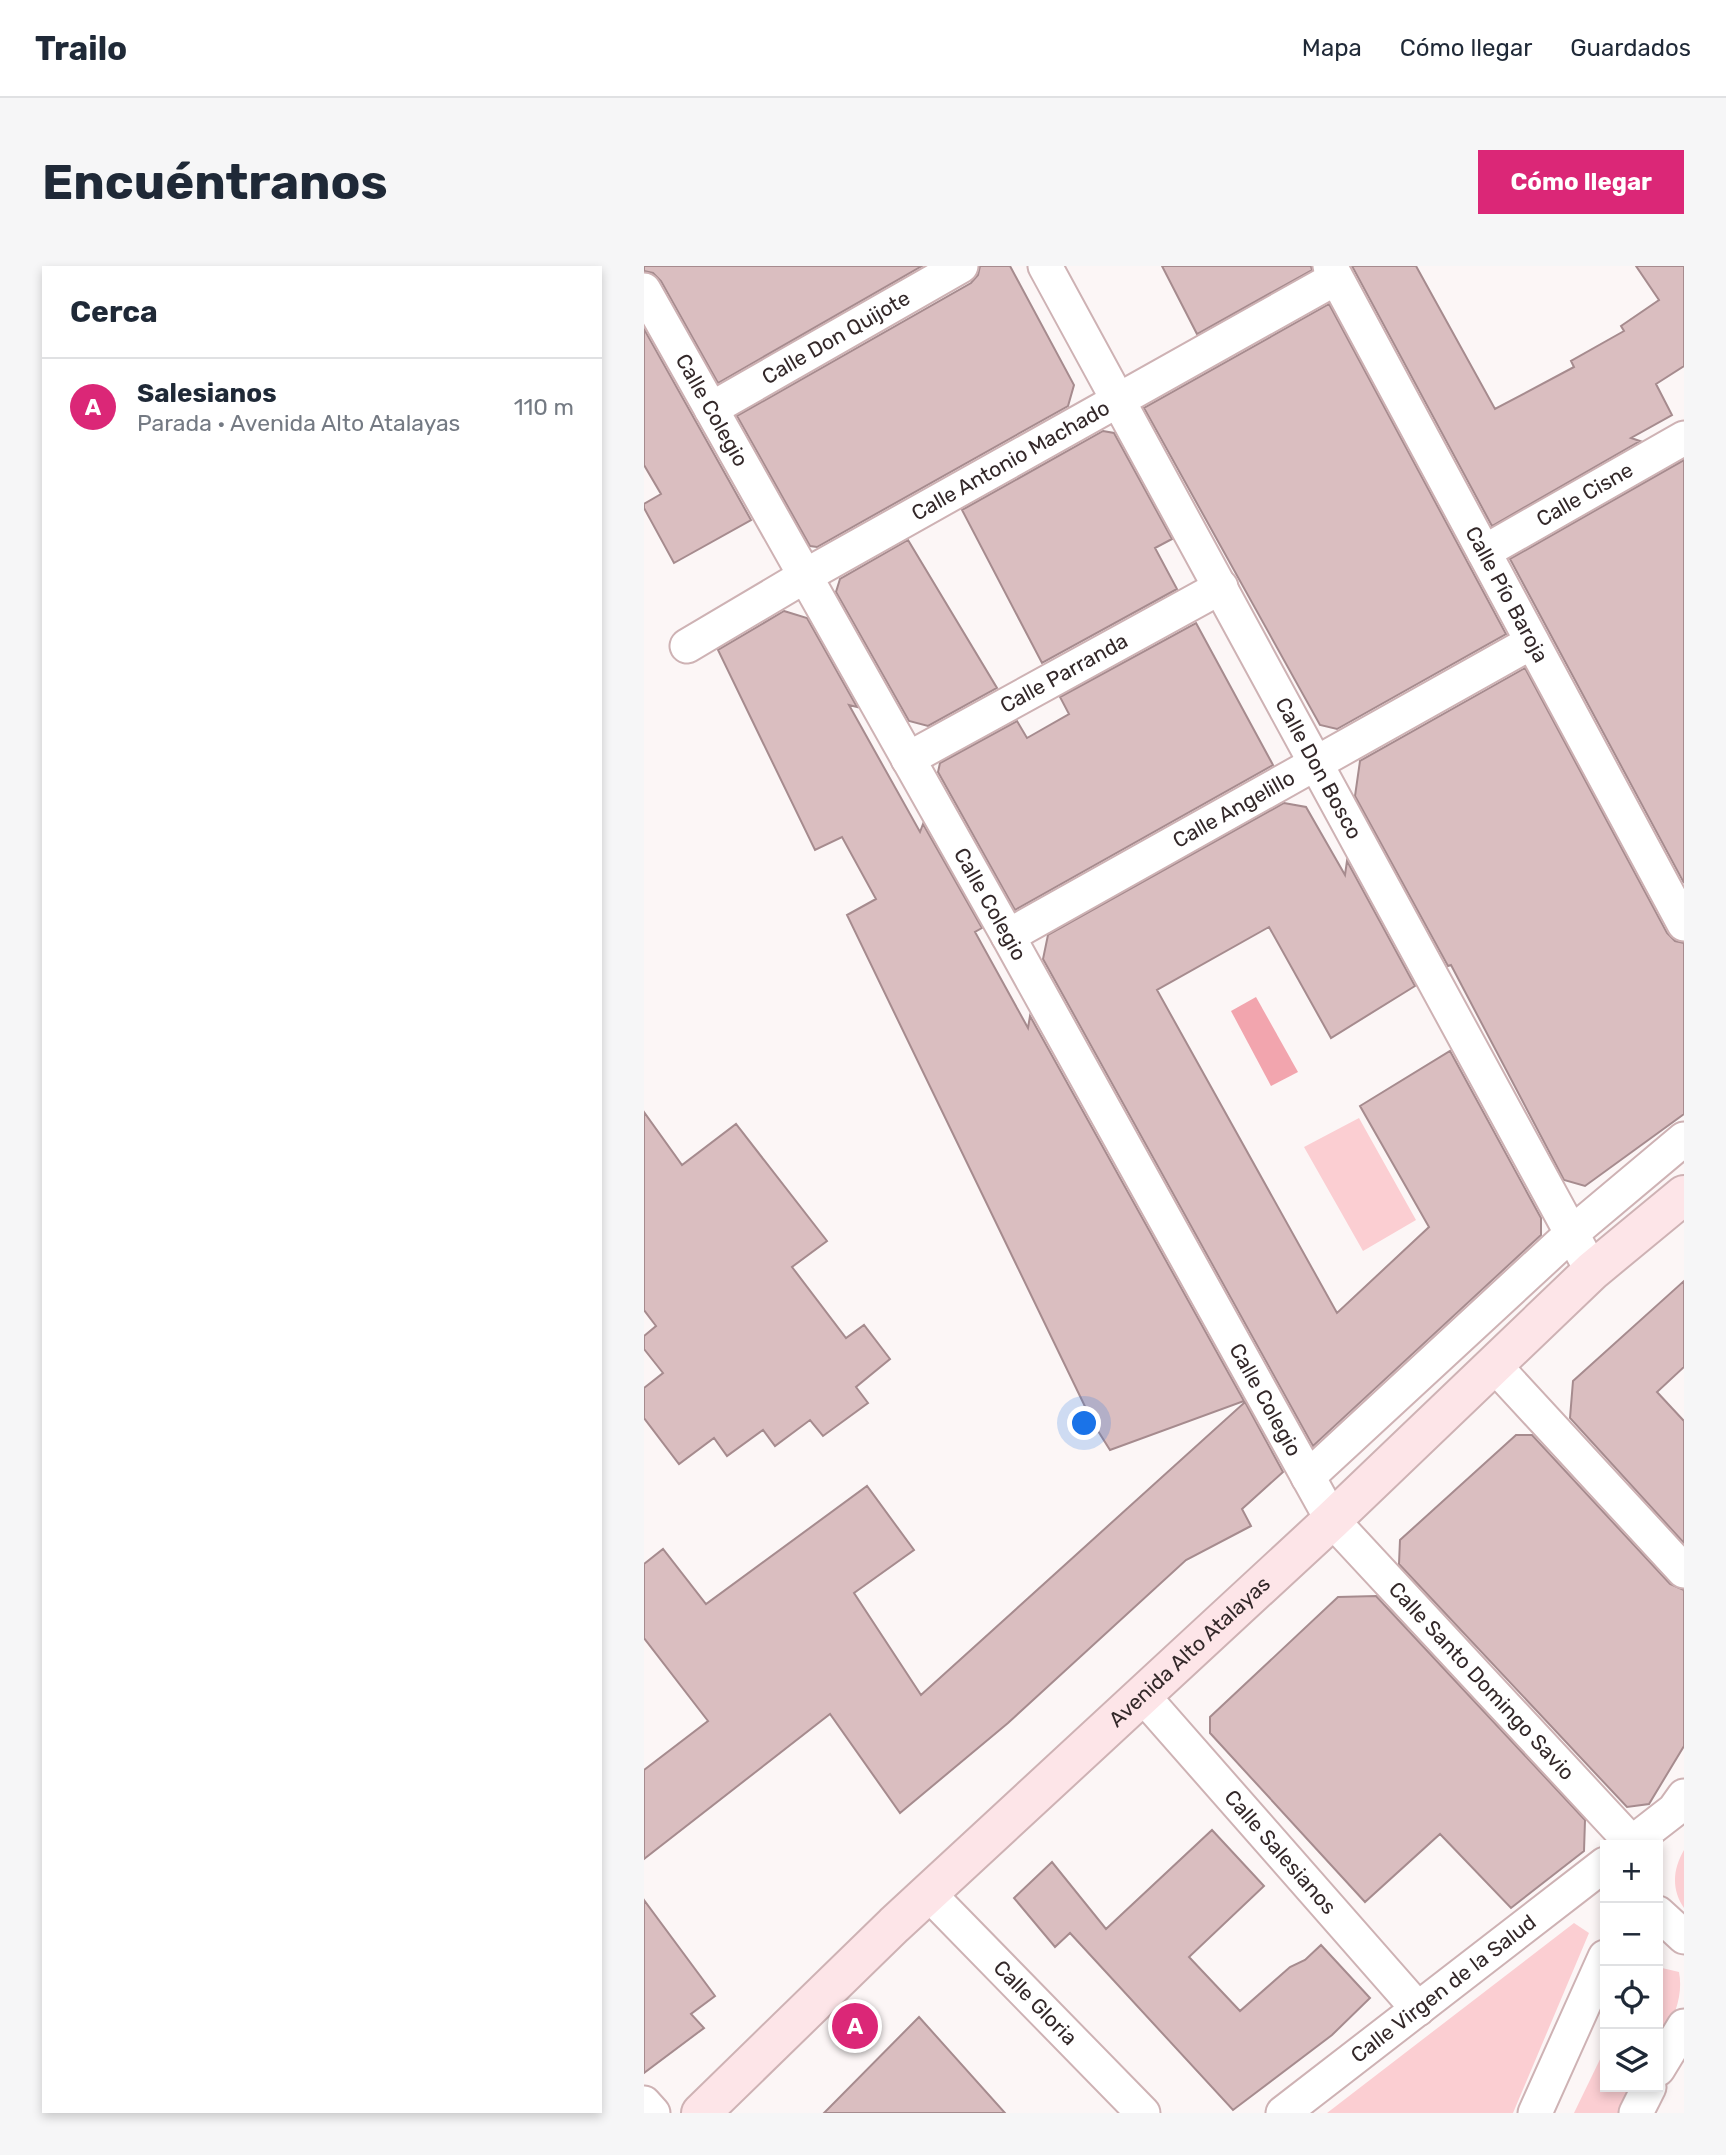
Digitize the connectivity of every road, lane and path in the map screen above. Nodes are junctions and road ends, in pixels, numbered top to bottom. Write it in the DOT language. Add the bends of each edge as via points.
graph roads {
  1 [pos="961,266"];
  2 [pos="1045,266"];
  3 [pos="1333,272"];
  4 [pos="644,290"];
  5 [pos="1119,400"];
  6 [pos="711,409"];
  7 [pos="1684,439"];
  8 [pos="1484,552"];
  9 [pos="806,576"];
  10 [pos="1221,587"];
  11 [pos="1532,642"];
  12 [pos="687,646"];
  13 [pos="908,759"];
  14 [pos="1317,763"];
  15 [pos="1684,924"];
  16 [pos="1008,936"];
  17 [pos="1684,1139"];
  18 [pos="1684,1195"];
  19 [pos="1572,1233"];
  20 [pos="1592,1271"];
  21 [pos="1494,1366"];
  22 [pos="1308,1478"];
  23 [pos="1332,1520"];
  24 [pos="1684,1571"];
  25 [pos="1143,1696"];
  26 [pos="1684,1796"];
  27 [pos="1626,1840"];
  28 [pos="1635,1840"];
  29 [pos="1600,1868"];
  30 [pos="929,1894"];
  31 [pos="1663,1918"];
  32 [pos="1684,1937"];
  33 [pos="1601,1966"];
  34 [pos="1418,2009"];
  35 [pos="1684,2026"];
  36 [pos="1663,2062"];
  37 [pos="1646,2092"];
  38 [pos="644,2103"];
  39 [pos="653,2113"];
  40 [pos="701,2113"];
  41 [pos="1143,2113"];
  42 [pos="1283,2113"];
  43 [pos="1535,2113"];
  44 [pos="1636,2113"];
  1 -- 6 [label="street, Calle Don Quijote"];
  2 -- 5 [label="street, Calle Don Bosco"];
  3 -- 5 [label="street, Calle Antonio Machado"];
  3 -- 8 [label="street, Calle Pío Baroja"];
  4 -- 6 [label="street, Calle Colegio"];
  5 -- 9 [label="street, Calle Antonio Machado"];
  5 -- 10 [label="street, Calle Don Bosco"];
  6 -- 9 [label="street, Calle Colegio"];
  7 -- 8 [label="street, Calle Cisne"];
  8 -- 11 [label="street, Calle Pío Baroja"];
  9 -- 12 [label="street, Calle Antonio Machado"];
  9 -- 13 [label="street, Calle Colegio"];
  10 -- 13 [label="street, Calle Parranda"];
  10 -- 14 [label="street, Calle Don Bosco"];
  11 -- 14 [label="street, Calle Angelillo"];
  11 -- 15 [label="street, Calle Pío Baroja"];
  13 -- 16 [label="street, Calle Colegio"];
  14 -- 16 [label="street, Calle Angelillo"];
  14 -- 19 [label="street, Calle Don Bosco"];
  16 -- 22 [label="street, Calle Colegio"];
  17 -- 19 [label="street"];
  18 -- 20 [label="main road, Avenida Alto Atalayas"];
  19 -- 20 [label="street, Calle Don Bosco"];
  19 -- 22 [label="street"];
  20 -- 21 [label="main road, Avenida Alto Atalayas"];
  21 -- 23 [label="main road, Avenida Alto Atalayas"];
  21 -- 24 [label="street"];
  22 -- 23 [label="street, Calle Colegio"];
  23 -- 25 [label="main road, Avenida Alto Atalayas"];
  23 -- 27 [label="street, Calle Santo Domingo Savio"];
  25 -- 30 [label="main road, Avenida Alto Atalayas"];
  25 -- 34 [label="street, Calle Salesianos"];
  26 -- 28 [label="street" via="1674,1810"];
  29 -- 34 [label="street, Calle Virgen de la Salud"];
  30 -- 40 [label="main road, Avenida Alto Atalayas"];
  30 -- 41 [label="street, Calle Gloria"];
  31 -- 32 [label="street"];
  33 -- 43 [label="street"];
  34 -- 42 [label="street, Calle Virgen de la Salud"];
  35 -- 36 [label="street"];
  37 -- 44 [label="street"];
  38 -- 39 [label="street"];
}
